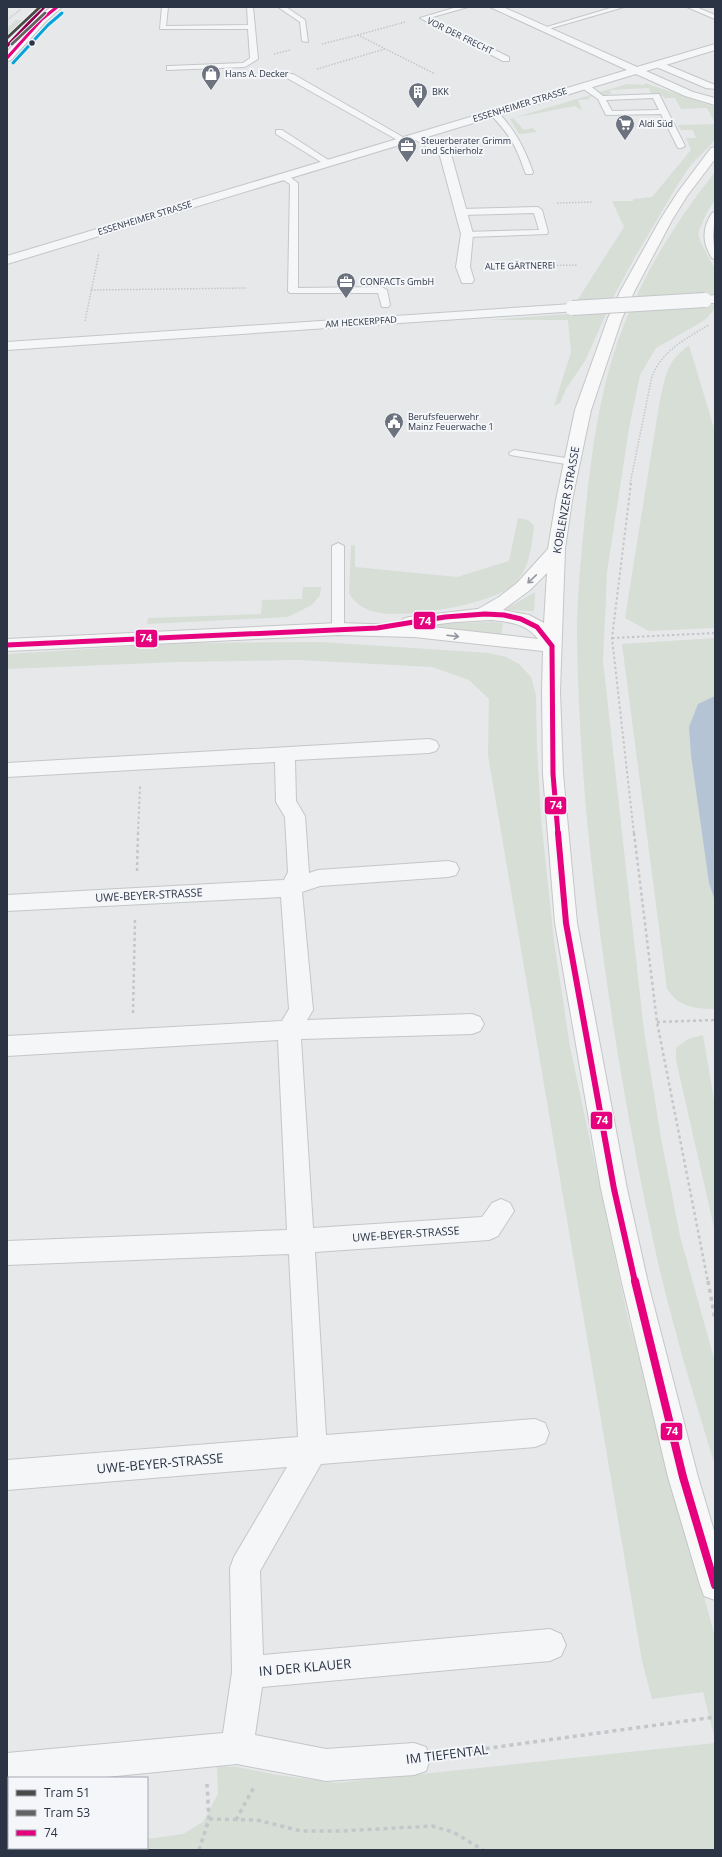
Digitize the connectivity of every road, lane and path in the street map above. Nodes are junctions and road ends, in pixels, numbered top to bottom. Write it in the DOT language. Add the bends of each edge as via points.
graph roads {
  1 [pos="58,7"];
  2 [pos="165,7"];
  3 [pos="250,7"];
  4 [pos="281,7"];
  5 [pos="465,7"];
  6 [pos="495,7"];
  7 [pos="621,7"];
  8 [pos="690,7"];
  9 [pos="22,8"];
  10 [pos="715,17"];
  11 [pos="423,18"];
  12 [pos="7,20"];
  13 [pos="252,26"];
  14 [pos="543,29"];
  15 [pos="306,41"];
  16 [pos="715,47"];
  17 [pos="386,49"];
  18 [pos="7,58"];
  19 [pos="254,59"];
  20 [pos="506,59"];
  21 [pos="657,64"];
  22 [pos="170,68"];
  23 [pos="636,71"];
  24 [pos="435,74"];
  25 [pos="290,76"];
  26 [pos="585,86"];
  27 [pos="715,87"];
  28 [pos="601,98"];
  29 [pos="715,102"];
  30 [pos="664,112"];
  31 [pos="494,113"];
  32 [pos="279,132"];
  33 [pos="418,136"];
  34 [pos="404,140"];
  35 [pos="681,146"];
  36 [pos="715,151"];
  37 [pos="329,163"];
  38 [pos="529,172"];
  39 [pos="283,176"];
  40 [pos="592,202"];
  41 [pos="538,210"];
  42 [pos="461,212"];
  43 [pos="715,215"];
  44 [pos="712,224"];
  45 [pos="92,234"];
  46 [pos="467,234"];
  47 [pos="715,256"];
  48 [pos="7,260"];
  49 [pos="578,265"];
  50 [pos="463,267"];
  51 [pos="467,280"];
  52 [pos="246,288"];
  53 [pos="91,290"];
  54 [pos="710,299"];
  55 [pos="384,305"];
  56 [pos="87,313"];
  57 [pos="712,322"];
  58 [pos="7,346"];
  59 [pos="514,454"];
  60 [pos="572,462"];
  61 [pos="338,546"];
  62 [pos="556,549"];
  63 [pos="482,614"];
  64 [pos="338,629"];
  65 [pos="372,629"];
  66 [pos="715,633"];
  67 [pos="612,638"];
  68 [pos="7,645"];
  69 [pos="552,646"];
  70 [pos="429,746"];
  71 [pos="285,754"];
  72 [pos="7,770"];
  73 [pos="140,784"];
  74 [pos="137,864"];
  75 [pos="448,869"];
  76 [pos="291,888"];
  77 [pos="7,903"];
  78 [pos="136,913"];
  79 [pos="132,1017"];
  80 [pos="715,1020"];
  81 [pos="657,1022"];
  82 [pos="472,1024"];
  83 [pos="290,1030"];
  84 [pos="7,1046"];
  85 [pos="501,1211"];
  86 [pos="302,1242"];
  87 [pos="7,1253"];
  88 [pos="715,1319"];
  89 [pos="535,1433"];
  90 [pos="313,1451"];
  91 [pos="7,1475"];
  92 [pos="715,1585"];
  93 [pos="550,1644"];
  94 [pos="248,1672"];
  95 [pos="715,1717"];
  96 [pos="238,1748"];
  97 [pos="414,1759"];
  98 [pos="7,1770"];
  99 [pos="207,1781"];
  100 [pos="257,1782"];
  101 [pos="209,1819"];
  102 [pos="236,1820"];
  103 [pos="199,1850"];
  104 [pos="483,1850"];
  1 -- 18 [label="main road" via="42,20"];
  2 -- 13 [label="lane" via="162,28"];
  3 -- 13 [label="lane"];
  4 -- 15 [label="lane" via="303,21"];
  5 -- 11 [label="lane"];
  6 -- 14 [label="street"];
  7 -- 14 [label="lane"];
  8 -- 10 [label="lane"];
  9 -- 12 [label="path"];
  11 -- 17 [label="path, VOR DER FRECHT" via="358,35"];
  11 -- 20 [label="lane, VOR DER FRECHT"];
  13 -- 19 [label="lane"];
  14 -- 23 [label="street"];
  15 -- 19 [label="path" via="307,45"];
  16 -- 21 [label="street, ESSENHEIMER STRASSE"];
  17 -- 24 [label="path, VOR DER FRECHT"];
  17 -- 25 [label="path"];
  19 -- 22 [label="lane" via="245,65"];
  21 -- 23 [label="street, ESSENHEIMER STRASSE"];
  21 -- 27 [label="lane"];
  23 -- 26 [label="street, ESSENHEIMER STRASSE"];
  23 -- 29 [label="street" via="689,94"];
  25 -- 34 [label="lane"];
  26 -- 28 [label="lane"];
  26 -- 31 [label="street, ESSENHEIMER STRASSE"];
  28 -- 30 [label="lane" via="609,113"];
  28 -- 30 [label="lane" via="656,96"];
  30 -- 35 [label="lane"];
  31 -- 33 [label="street, ESSENHEIMER STRASSE"];
  31 -- 38 [label="lane" via="512,134"];
  32 -- 37 [label="lane"];
  33 -- 34 [label="street, ESSENHEIMER STRASSE"];
  33 -- 42 [label="street" via="445,154"];
  34 -- 37 [label="street, ESSENHEIMER STRASSE"];
  36 -- 60 [label="main road, KOBLENZER STRASSE" via="666,220 615,318 583,410"];
  37 -- 39 [label="street, ESSENHEIMER STRASSE"];
  39 -- 45 [label="street, ESSENHEIMER STRASSE"];
  39 -- 55 [label="lane" via="294,183 292,291 382,290"];
  40 -- 41 [label="path" via="542,204"];
  41 -- 42 [label="lane"];
  41 -- 46 [label="lane" via="544,232"];
  42 -- 46 [label="street"];
  43 -- 44 [label="lane"];
  44 -- 47 [label="lane" via="707,238"];
  45 -- 48 [label="street, ESSENHEIMER STRASSE"];
  45 -- 53 [label="path" via="101,244"];
  46 -- 50 [label="street"];
  49 -- 50 [label="path, ALTE GÄRTNEREI"];
  50 -- 51 [label="street"];
  52 -- 53 [label="path"];
  53 -- 56 [label="path"];
  54 -- 58 [label="street, AM HECKERPFAD, bridge"];
  57 -- 67 [label="path" via="671,347 655,366 630,486"];
  59 -- 60 [label="lane"];
  60 -- 62 [label="main road, KOBLENZER STRASSE"];
  61 -- 64 [label="lane"];
  62 -- 63 [label="main road, one-way" via="538,574 517,594"];
  62 -- 69 [label="main road, KOBLENZER STRASSE"];
  63 -- 65 [label="main road"];
  63 -- 69 [label="main road" via="506,616 533,624 542,630"];
  64 -- 65 [label="main road"];
  64 -- 68 [label="main road"];
  65 -- 69 [label="main road, one-way"];
  66 -- 67 [label="path"];
  67 -- 81 [label="path"];
  69 -- 92 [label="main road, KOBLENZER STRASSE" via="553,774 566,923 614,1190 683,1477"];
  70 -- 71 [label="street"];
  71 -- 72 [label="street"];
  71 -- 76 [label="street" via="286,802 295,816 299,872"];
  73 -- 74 [label="path"];
  75 -- 76 [label="street, UWE-BEYER-STRASSE" via="318,878"];
  76 -- 77 [label="street, UWE-BEYER-STRASSE"];
  76 -- 83 [label="street" via="301,1010"];
  78 -- 79 [label="path"];
  80 -- 81 [label="path"];
  81 -- 88 [label="path"];
  82 -- 83 [label="street"];
  83 -- 84 [label="street"];
  83 -- 86 [label="street"];
  85 -- 86 [label="street, UWE-BEYER-STRASSE" via="489,1228"];
  86 -- 87 [label="street, UWE-BEYER-STRASSE"];
  86 -- 90 [label="street"];
  89 -- 90 [label="street, UWE-BEYER-STRASSE"];
  90 -- 91 [label="street, UWE-BEYER-STRASSE"];
  90 -- 94 [label="street" via="245,1568"];
  93 -- 94 [label="street, IN DER KLAUER"];
  94 -- 96 [label="street, IN DER KLAUER"];
  95 -- 97 [label="path, IM TIEFENTAL"];
  96 -- 97 [label="street, IM TIEFENTAL" via="326,1765"];
  96 -- 98 [label="street"];
  99 -- 101 [label="path"];
  100 -- 102 [label="path"];
  101 -- 102 [label="path"];
  101 -- 103 [label="path"];
  102 -- 104 [label="path" via="257,1820 301,1831 432,1826 453,1832"];
}
